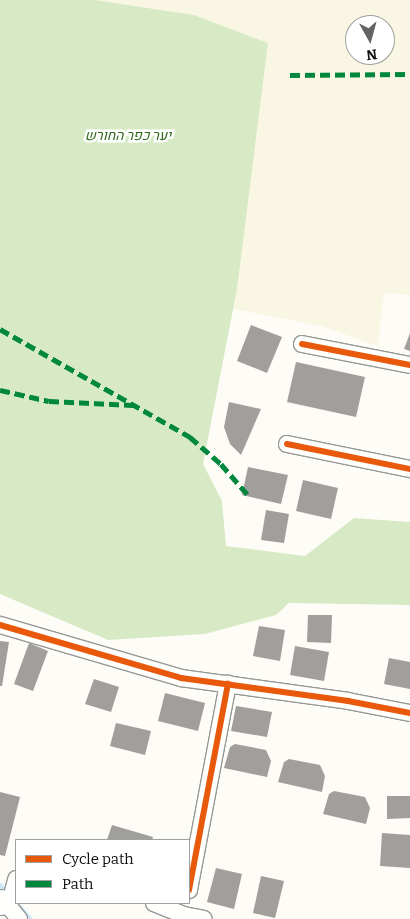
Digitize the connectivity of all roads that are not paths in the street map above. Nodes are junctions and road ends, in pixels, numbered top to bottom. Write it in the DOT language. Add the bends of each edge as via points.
graph roads {
  1 [pos="302,344"];
  2 [pos="410,365"];
  3 [pos="286,444"];
  4 [pos="410,469"];
  5 [pos="0,625"];
  6 [pos="228,684"];
  7 [pos="410,713"];
  8 [pos="15,882"];
  9 [pos="190,885"];
  10 [pos="3,903"];
  11 [pos="159,904"];
  12 [pos="185,909"];
  13 [pos="19,919"];
  14 [pos="204,919"];
  1 -- 2 [label="street"];
  3 -- 4 [label="street"];
  5 -- 6 [label="street" via="181,678"];
  6 -- 7 [label="street"];
  6 -- 9 [label="street"];
  8 -- 10 [label="street"];
  10 -- 13 [label="street"];
  11 -- 12 [label="street"];
  12 -- 14 [label="street"];
}
